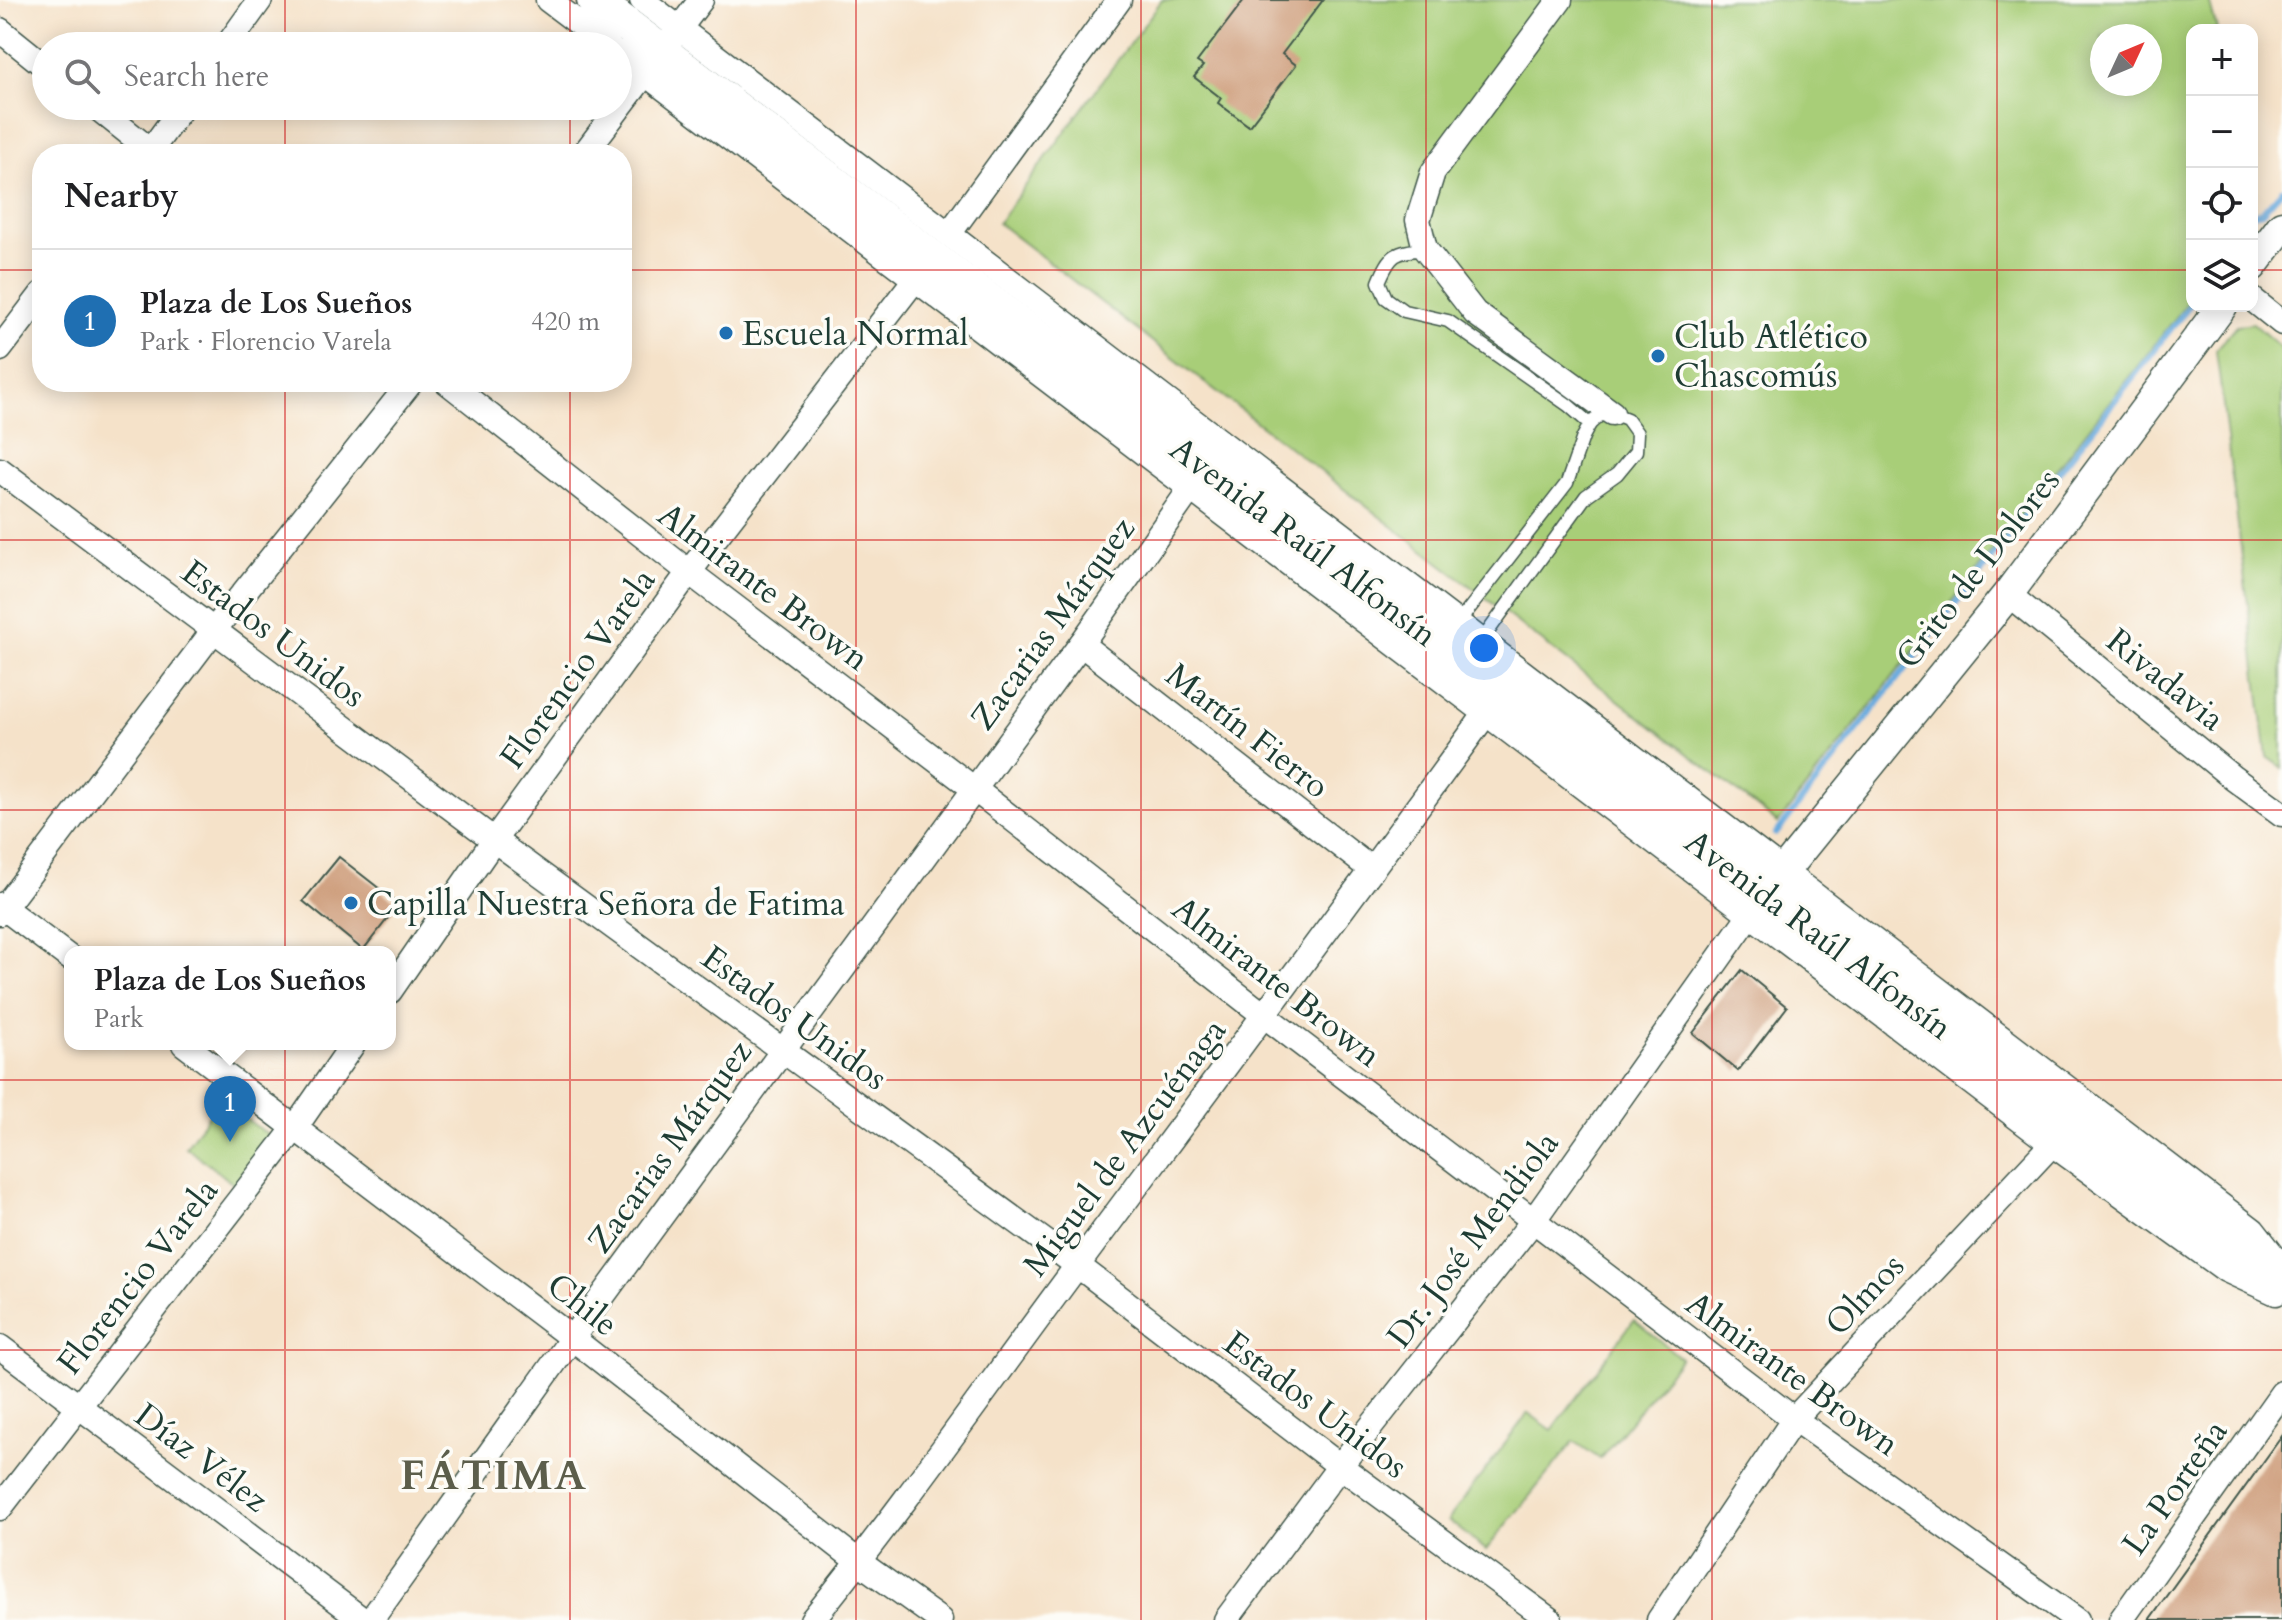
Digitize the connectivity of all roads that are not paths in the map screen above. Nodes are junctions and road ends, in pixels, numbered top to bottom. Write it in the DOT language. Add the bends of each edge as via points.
graph roads {
  1 [pos="260,0"];
  2 [pos="548,0"];
  3 [pos="594,0"];
  4 [pos="642,0"];
  5 [pos="701,0"];
  6 [pos="1119,0"];
  7 [pos="1560,0"];
  8 [pos="0,30"];
  9 [pos="237,32"];
  10 [pos="590,32"];
  11 [pos="662,51"];
  12 [pos="632,52"];
  13 [pos="32,56"];
  14 [pos="632,91"];
  15 [pos="112,120"];
  16 [pos="173,120"];
  17 [pos="610,120"];
  18 [pos="140,144"];
  19 [pos="157,144"];
  20 [pos="592,144"];
  21 [pos="2282,226"];
  22 [pos="949,234"];
  23 [pos="1425,249"];
  24 [pos="2258,258"];
  25 [pos="916,278"];
  26 [pos="2258,304"];
  27 [pos="32,307"];
  28 [pos="2218,312"];
  29 [pos="2282,323"];
  30 [pos="0,349"];
  31 [pos="403,392"];
  32 [pos="460,392"];
  33 [pos="1612,413"];
  34 [pos="1590,424"];
  35 [pos="1207,466"];
  36 [pos="0,470"];
  37 [pos="689,572"];
  38 [pos="2008,594"];
  39 [pos="1459,622"];
  40 [pos="214,630"];
  41 [pos="1482,640"];
  42 [pos="1081,644"];
  43 [pos="1487,712"];
  44 [pos="973,788"];
  45 [pos="2282,814"];
  46 [pos="494,840"];
  47 [pos="1372,870"];
  48 [pos="1767,892"];
  49 [pos="1,909"];
  50 [pos="64,954"];
  51 [pos="396,982"];
  52 [pos="1265,1016"];
  53 [pos="192,1050"];
  54 [pos="349,1050"];
  55 [pos="782,1050"];
  56 [pos="295,1128"];
  57 [pos="2052,1144"];
  58 [pos="1533,1221"];
  59 [pos="1077,1265"];
  60 [pos="2282,1267"];
  61 [pos="2282,1285"];
  62 [pos="2282,1296"];
  63 [pos="572,1338"];
  64 [pos="0,1347"];
  65 [pos="2282,1393"];
  66 [pos="78,1407"];
  67 [pos="1794,1419"];
  68 [pos="1340,1466"];
  69 [pos="0,1508"];
  70 [pos="859,1562"];
  71 [pos="363,1620"];
  72 [pos="371,1620"];
  73 [pos="812,1620"];
  74 [pos="940,1620"];
  75 [pos="1226,1620"];
  76 [pos="1550,1620"];
  77 [pos="1659,1620"];
  78 [pos="2077,1620"];
  79 [pos="2121,1620"];
  1 -- 9 [label="street"];
  2 -- 10 [label="street"];
  3 -- 11 [label="main road, Avenida Raúl Alfonsín"];
  4 -- 11 [label="street, Avenida Raúl Alfonsín"];
  5 -- 11 [label="street"];
  6 -- 22 [label="street"];
  7 -- 23 [label="street" via="1433,172 1418,220"];
  8 -- 13 [label="street"];
  11 -- 12 [label="street, Avenida Raúl Alfonsín"];
  11 -- 14 [label="street"];
  11 -- 22 [label="street, Avenida Raúl Alfonsín"];
  11 -- 25 [label="street, Avenida Raúl Alfonsín"];
  11 -- 35 [label="main road, Avenida Raúl Alfonsín"];
  15 -- 18 [label="street"];
  16 -- 19 [label="street"];
  17 -- 20 [label="street"];
  21 -- 24 [label="street"];
  22 -- 35 [label="street, Avenida Raúl Alfonsín"];
  23 -- 33 [label="street" via="1475,313"];
  23 -- 34 [label="lane" via="1399,252 1387,263 1379,282 1386,298 1404,311 1448,321"];
  25 -- 35 [label="street, Avenida Raúl Alfonsín"];
  25 -- 37 [label="street, Florencio Varela"];
  26 -- 29 [label="street"];
  27 -- 30 [label="street"];
  28 -- 38 [label="street, Grito de Dolores"];
  31 -- 40 [label="street"];
  32 -- 37 [label="street, Almirante Brown"];
  33 -- 34 [label="lane"];
  33 -- 41 [label="lane" via="1627,419 1637,433 1636,451 1617,474 1586,496"];
  34 -- 39 [label="lane" via="1567,483"];
  35 -- 39 [label="street, Avenida Raúl Alfonsín"];
  35 -- 42 [label="street, Zacarias Márquez"];
  35 -- 43 [label="street, Avenida Raúl Alfonsín"];
  35 -- 48 [label="main road, Avenida Raúl Alfonsín"];
  36 -- 40 [label="street, Estados Unidos"];
  37 -- 44 [label="street, Almirante Brown"];
  37 -- 46 [label="street, Florencio Varela"];
  38 -- 45 [label="street, Rivadavia"];
  38 -- 48 [label="street, Grito de Dolores"];
  39 -- 41 [label="street, Avenida Raúl Alfonsín"];
  40 -- 46 [label="street, Estados Unidos"];
  40 -- 49 [label="street"];
  41 -- 48 [label="street, Avenida Raúl Alfonsín"];
  42 -- 44 [label="street, Zacarias Márquez"];
  42 -- 47 [label="street, Martín Fierro"];
  43 -- 47 [label="street, Miguel de Azcuénaga"];
  43 -- 48 [label="street, Avenida Raúl Alfonsín"];
  44 -- 52 [label="street, Almirante Brown"];
  44 -- 55 [label="street, Zacarias Márquez"];
  46 -- 51 [label="street, Florencio Varela"];
  46 -- 55 [label="street, Estados Unidos"];
  47 -- 52 [label="street, Miguel de Azcuénaga"];
  48 -- 57 [label="street, Avenida Raúl Alfonsín"];
  48 -- 58 [label="street, Dr. José Mendiola"];
  48 -- 60 [label="street, Avenida Raúl Alfonsín" via="2253,1230"];
  48 -- 61 [label="main road, Avenida Raúl Alfonsín"];
  49 -- 50 [label="street"];
  52 -- 58 [label="street, Almirante Brown"];
  52 -- 59 [label="street, Miguel de Azcuénaga"];
  53 -- 56 [label="street, Chile"];
  54 -- 56 [label="street, Florencio Varela"];
  55 -- 59 [label="street, Estados Unidos"];
  55 -- 63 [label="street, Zacarias Márquez"];
  56 -- 63 [label="street, Chile"];
  56 -- 66 [label="street, Florencio Varela"];
  57 -- 62 [label="street, Avenida Raúl Alfonsín" via="2226,1270"];
  57 -- 67 [label="street, Olmos"];
  58 -- 67 [label="street, Almirante Brown"];
  58 -- 68 [label="street, Dr. José Mendiola"];
  59 -- 68 [label="street, Estados Unidos"];
  59 -- 70 [label="street, Miguel de Azcuénaga"];
  63 -- 70 [label="street, Chile"];
  63 -- 72 [label="street, Zacarias Márquez"];
  64 -- 66 [label="street, Díaz Vélez"];
  65 -- 79 [label="street, La Porteña"];
  66 -- 69 [label="street, Florencio Varela"];
  66 -- 71 [label="street, Díaz Vélez"];
  67 -- 77 [label="street, Olmos"];
  67 -- 78 [label="street, Almirante Brown"];
  68 -- 75 [label="street, Dr. José Mendiola"];
  68 -- 76 [label="street, Estados Unidos"];
  70 -- 73 [label="street, Miguel de Azcuénaga"];
  70 -- 74 [label="street, Chile"];
}
